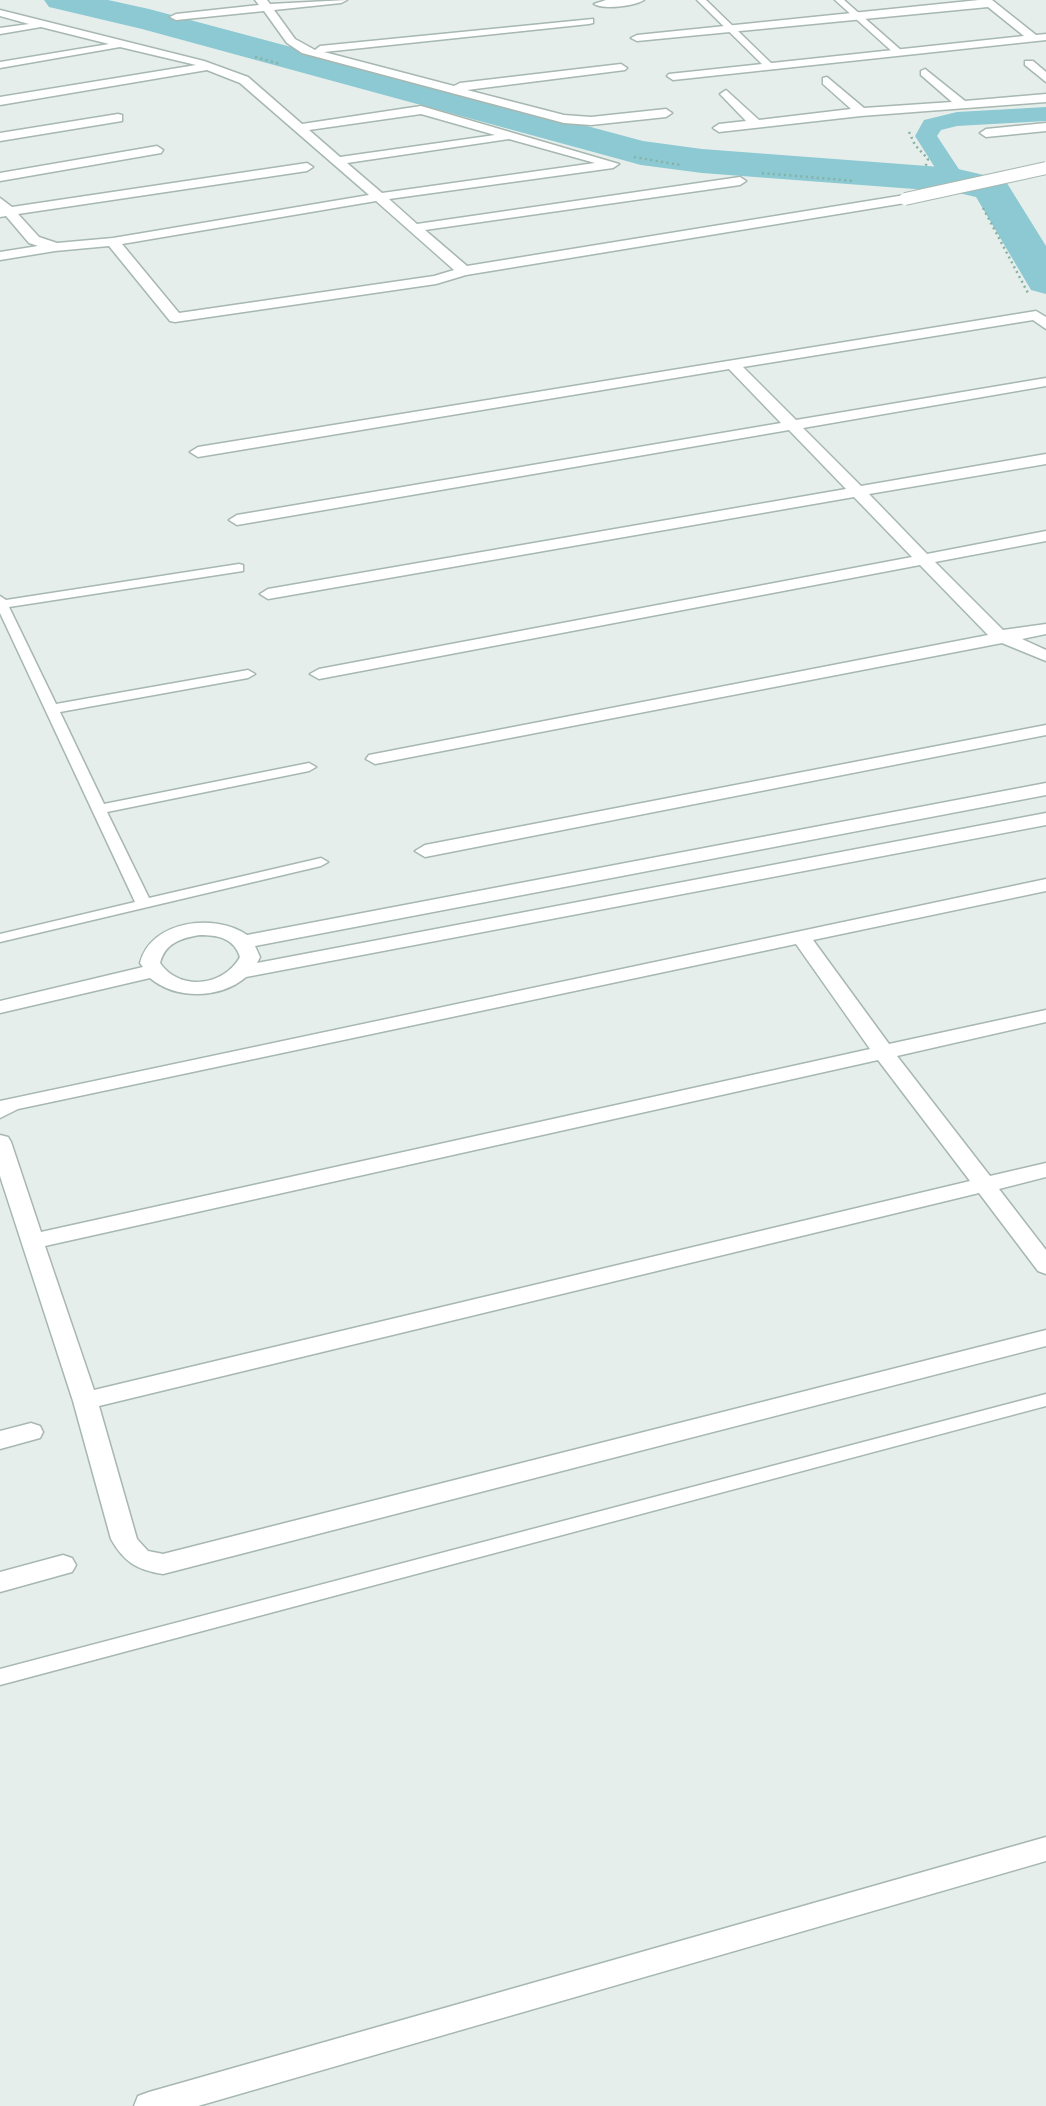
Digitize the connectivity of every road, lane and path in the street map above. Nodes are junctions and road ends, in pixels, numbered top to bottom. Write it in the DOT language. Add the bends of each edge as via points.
graph roads {
  1 [pos="341,0"];
  2 [pos="638,0"];
  3 [pos="701,0"];
  4 [pos="838,0"];
  5 [pos="987,2"];
  6 [pos="263,4"];
  7 [pos="600,4"];
  8 [pos="0,13"];
  9 [pos="858,16"];
  10 [pos="176,17"];
  11 [pos="589,21"];
  12 [pos="46,25"];
  13 [pos="730,29"];
  14 [pos="0,31"];
  15 [pos="637,38"];
  16 [pos="1040,38"];
  17 [pos="124,44"];
  18 [pos="306,51"];
  19 [pos="899,53"];
  20 [pos="1029,63"];
  21 [pos="0,65"];
  22 [pos="211,66"];
  23 [pos="769,66"];
  24 [pos="621,68"];
  25 [pos="925,73"];
  26 [pos="673,76"];
  27 [pos="1046,78"];
  28 [pos="827,81"];
  29 [pos="448,88"];
  30 [pos="726,94"];
  31 [pos="1046,99"];
  32 [pos="0,101"];
  33 [pos="962,104"];
  34 [pos="861,112"];
  35 [pos="666,113"];
  36 [pos="118,118"];
  37 [pos="756,124"];
  38 [pos="1046,127"];
  39 [pos="300,128"];
  40 [pos="719,128"];
  41 [pos="986,133"];
  42 [pos="512,136"];
  43 [pos="0,137"];
  44 [pos="157,150"];
  45 [pos="337,161"];
  46 [pos="307,167"];
  47 [pos="1046,168"];
  48 [pos="0,177"];
  49 [pos="740,181"];
  50 [pos="379,197"];
  51 [pos="3,209"];
  52 [pos="414,228"];
  53 [pos="113,242"];
  54 [pos="56,247"];
  55 [pos="0,256"];
  56 [pos="464,271"];
  57 [pos="1046,325"];
  58 [pos="734,366"];
  59 [pos="1046,382"];
  60 [pos="793,425"];
  61 [pos="198,452"];
  62 [pos="1046,459"];
  63 [pos="857,492"];
  64 [pos="237,520"];
  65 [pos="1046,536"];
  66 [pos="923,559"];
  67 [pos="239,568"];
  68 [pos="268,594"];
  69 [pos="1,602"];
  70 [pos="1046,629"];
  71 [pos="1004,637"];
  72 [pos="1046,656"];
  73 [pos="248,674"];
  74 [pos="319,674"];
  75 [pos="52,709"];
  76 [pos="1046,730"];
  77 [pos="375,759"];
  78 [pos="309,767"];
  79 [pos="1046,789"];
  80 [pos="99,809"];
  81 [pos="1046,819"];
  82 [pos="743,846"];
  83 [pos="425,851"];
  84 [pos="321,862"];
  85 [pos="759,873"];
  86 [pos="1046,885"];
  87 [pos="144,904"];
  88 [pos="800,936"];
  89 [pos="0,938"];
  90 [pos="244,942"];
  91 [pos="153,971"];
  92 [pos="242,972"];
  93 [pos="0,1007"];
  94 [pos="1046,1016"];
  95 [pos="882,1051"];
  96 [pos="0,1111"];
  97 [pos="0,1142"];
  98 [pos="1046,1170"];
  99 [pos="985,1184"];
  100 [pos="33,1241"];
  101 [pos="1046,1266"];
  102 [pos="1046,1338"];
  103 [pos="1046,1400"];
  104 [pos="85,1401"];
  105 [pos="31,1432"];
  106 [pos="0,1440"];
  107 [pos="63,1565"];
  108 [pos="0,1582"];
  109 [pos="0,1677"];
  110 [pos="1046,1849"];
  111 [pos="149,2106"];
  1 -- 6 [label="street"];
  2 -- 7 [label="street"];
  3 -- 13 [label="lane"];
  4 -- 9 [label="lane"];
  5 -- 9 [label="street"];
  5 -- 16 [label="street"];
  6 -- 10 [label="street"];
  6 -- 18 [label="street" via="291,41"];
  8 -- 12 [label="street"];
  9 -- 13 [label="street"];
  9 -- 19 [label="lane"];
  11 -- 18 [label="street"];
  12 -- 14 [label="street"];
  12 -- 17 [label="street"];
  13 -- 15 [label="street"];
  13 -- 23 [label="lane"];
  16 -- 19 [label="street"];
  17 -- 21 [label="street"];
  17 -- 22 [label="street"];
  18 -- 29 [label="street"];
  19 -- 23 [label="street"];
  20 -- 27 [label="street"];
  22 -- 32 [label="street"];
  22 -- 39 [label="street" via="244,80"];
  23 -- 26 [label="street"];
  24 -- 29 [label="street"];
  25 -- 33 [label="street"];
  28 -- 34 [label="street"];
  29 -- 35 [label="street" via="575,121"];
  30 -- 37 [label="street"];
  31 -- 33 [label="street"];
  33 -- 34 [label="street"];
  34 -- 37 [label="street"];
  36 -- 43 [label="street"];
  37 -- 40 [label="street"];
  38 -- 41 [label="street"];
  39 -- 42 [label="street" via="421,110"];
  39 -- 45 [label="street"];
  42 -- 45 [label="street"];
  42 -- 50 [label="street" via="612,164"];
  44 -- 48 [label="street"];
  45 -- 50 [label="street"];
  46 -- 51 [label="street"];
  47 -- 56 [label="street, bridge" via="905,200"];
  49 -- 52 [label="street"];
  50 -- 52 [label="street"];
  50 -- 53 [label="street"];
  51 -- 54 [label="street" via="34,240"];
  52 -- 56 [label="street"];
  53 -- 54 [label="street"];
  53 -- 56 [label="street" via="175,318 436,280"];
  54 -- 55 [label="street"];
  57 -- 58 [label="street" via="1036,315"];
  58 -- 60 [label="street"];
  58 -- 61 [label="street"];
  59 -- 60 [label="street"];
  60 -- 63 [label="street"];
  60 -- 64 [label="street"];
  62 -- 63 [label="street"];
  63 -- 66 [label="street"];
  63 -- 68 [label="street"];
  65 -- 66 [label="street"];
  66 -- 71 [label="street"];
  66 -- 74 [label="street"];
  67 -- 69 [label="lane"];
  69 -- 75 [label="lane"];
  70 -- 71 [label="street"];
  71 -- 72 [label="street"];
  71 -- 77 [label="street"];
  73 -- 75 [label="lane"];
  75 -- 80 [label="lane"];
  76 -- 83 [label="street"];
  78 -- 80 [label="lane"];
  79 -- 82 [label="street"];
  80 -- 87 [label="lane"];
  81 -- 85 [label="street"];
  82 -- 85 [label="street"];
  82 -- 90 [label="street"];
  84 -- 87 [label="lane"];
  85 -- 92 [label="street"];
  86 -- 88 [label="street"];
  87 -- 89 [label="lane"];
  88 -- 95 [label="street"];
  88 -- 96 [label="street" via="11,1104"];
  90 -- 91 [label="street" via="213,929 174,935 151,955"];
  90 -- 92 [label="street" via="250,957"];
  91 -- 92 [label="street" via="168,983 194,988 221,984"];
  91 -- 93 [label="street"];
  94 -- 95 [label="street"];
  95 -- 99 [label="street"];
  95 -- 100 [label="street"];
  97 -- 100 [label="street"];
  98 -- 99 [label="street"];
  99 -- 101 [label="street"];
  99 -- 104 [label="street"];
  100 -- 104 [label="street"];
  102 -- 104 [label="street" via="163,1564 137,1558 124,1539"];
  103 -- 109 [label="lane"];
  105 -- 106 [label="street"];
  107 -- 108 [label="street"];
  110 -- 111 [label="street"];
}
